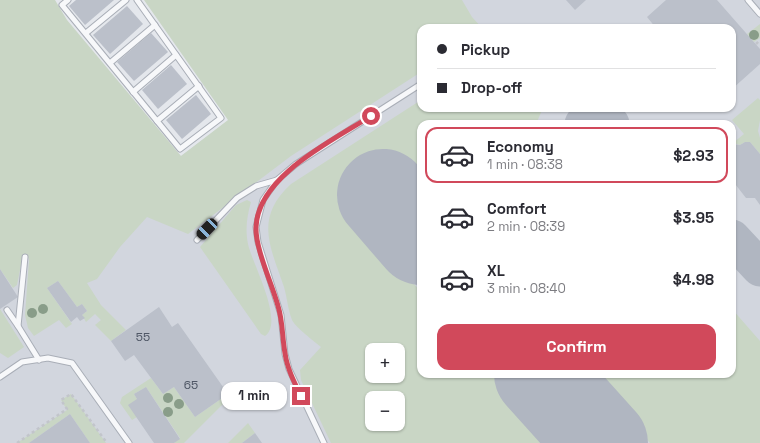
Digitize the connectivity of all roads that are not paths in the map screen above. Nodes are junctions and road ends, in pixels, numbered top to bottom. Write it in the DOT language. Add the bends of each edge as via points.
graph roads {
  1 [pos="68,0"];
  2 [pos="126,0"];
  3 [pos="137,0"];
  4 [pos="748,0"];
  5 [pos="760,14"];
  6 [pos="155,25"];
  7 [pos="86,34"];
  8 [pos="176,55"];
  9 [pos="110,63"];
  10 [pos="199,86"];
  11 [pos="417,87"];
  12 [pos="133,92"];
  13 [pos="157,121"];
  14 [pos="278,180"];
  15 [pos="197,240"];
  16 [pos="25,257"];
  17 [pos="7,310"];
  18 [pos="18,326"];
  19 [pos="40,360"];
  20 [pos="0,377"];
  21 [pos="129,443"];
  22 [pos="324,443"];
  1 -- 7 [label="lane" via="62,5"];
  2 -- 7 [label="lane"];
  3 -- 6 [label="lane"];
  4 -- 5 [label="lane"];
  6 -- 8 [label="lane"];
  6 -- 9 [label="lane"];
  7 -- 9 [label="lane"];
  8 -- 10 [label="lane"];
  8 -- 12 [label="lane"];
  9 -- 12 [label="lane"];
  10 -- 13 [label="lane"];
  10 -- 13 [label="lane" via="221,118 180,149"];
  11 -- 14 [label="lane" via="296,164"];
  12 -- 13 [label="lane"];
  14 -- 15 [label="lane" via="256,186 237,198"];
  14 -- 22 [label="lane" via="263,200 256,227 258,242 281,315 289,369"];
  16 -- 18 [label="lane"];
  17 -- 18 [label="lane"];
  18 -- 19 [label="lane"];
  19 -- 20 [label="lane" via="22,362"];
  19 -- 21 [label="lane" via="48,358 72,363"];
}
